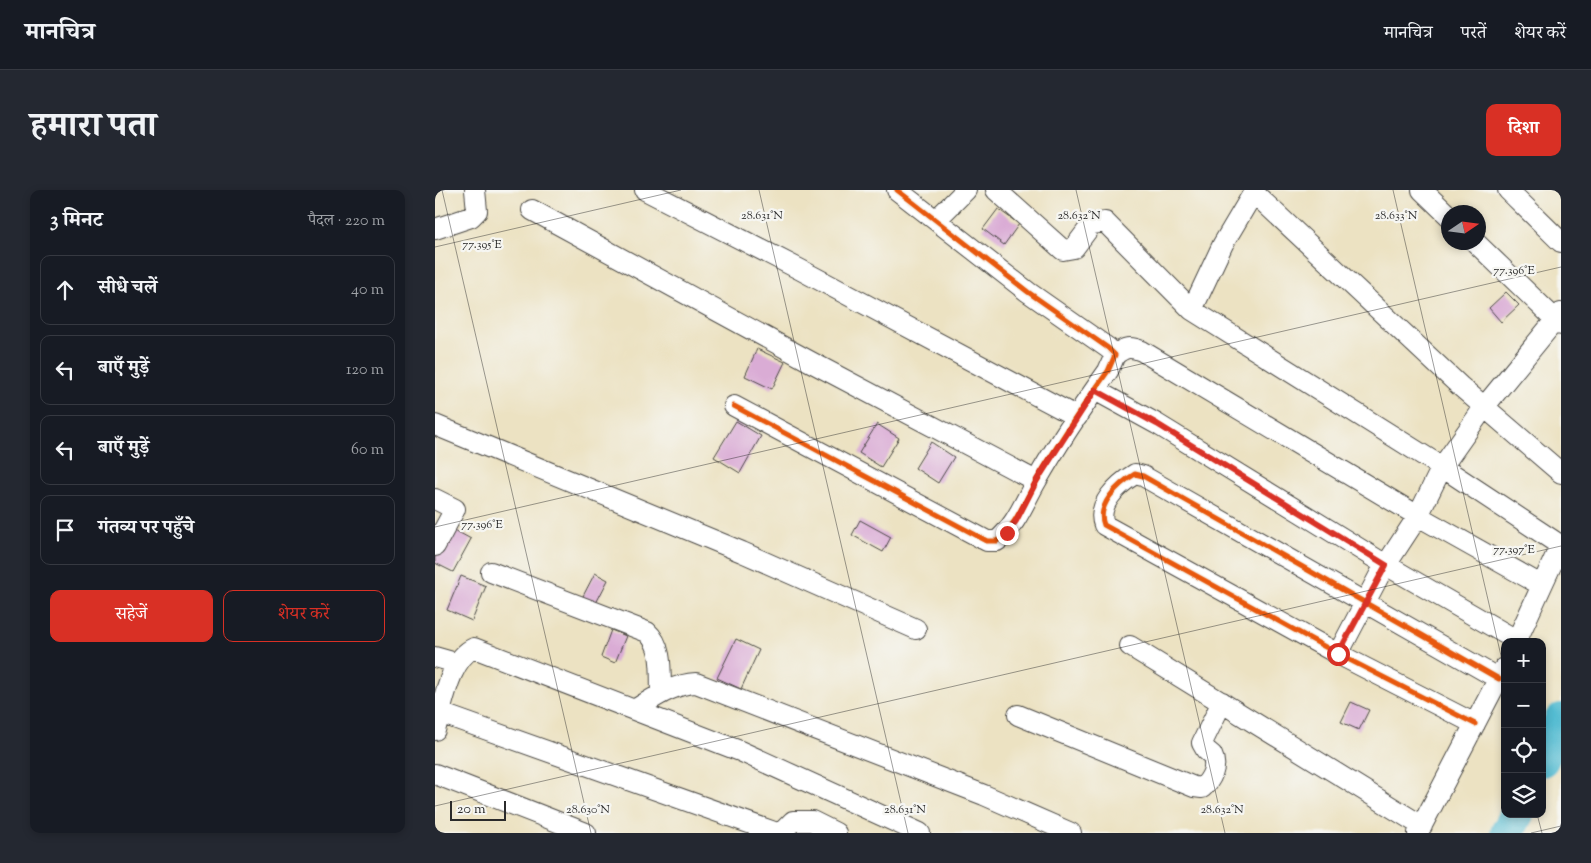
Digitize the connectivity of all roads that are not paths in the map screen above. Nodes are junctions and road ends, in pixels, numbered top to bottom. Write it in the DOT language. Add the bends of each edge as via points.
graph roads {
  1 [pos="475,190"];
  2 [pos="645,190"];
  3 [pos="897,190"];
  4 [pos="966,190"];
  5 [pos="996,190"];
  6 [pos="1422,190"];
  7 [pos="1508,190"];
  8 [pos="1254,191"];
  9 [pos="1441,208"];
  10 [pos="532,210"];
  11 [pos="936,220"];
  12 [pos="435,228"];
  13 [pos="1561,242"];
  14 [pos="1484,250"];
  15 [pos="1192,310"];
  16 [pos="1559,319"];
  17 [pos="1115,355"];
  18 [pos="1095,390"];
  19 [pos="734,406"];
  20 [pos="1485,406"];
  21 [pos="1077,417"];
  22 [pos="435,425"];
  23 [pos="1442,467"];
  24 [pos="1561,473"];
  25 [pos="1037,480"];
  26 [pos="435,499"];
  27 [pos="1418,516"];
  28 [pos="1561,544"];
  29 [pos="435,546"];
  30 [pos="1386,565"];
  31 [pos="491,572"];
  32 [pos="1541,585"];
  33 [pos="1364,603"];
  34 [pos="916,628"];
  35 [pos="1511,638"];
  36 [pos="1517,638"];
  37 [pos="1130,646"];
  38 [pos="1338,654"];
  39 [pos="435,657"];
  40 [pos="456,663"];
  41 [pos="1501,672"];
  42 [pos="1501,674"];
  43 [pos="661,694"];
  44 [pos="1222,702"];
  45 [pos="634,710"];
  46 [pos="1018,715"];
  47 [pos="438,722"];
  48 [pos="1475,724"];
  49 [pos="435,774"];
  50 [pos="1420,830"];
  51 [pos="586,833"];
  52 [pos="779,833"];
  53 [pos="836,833"];
  54 [pos="920,833"];
  55 [pos="1071,833"];
  1 -- 12 [label="street" via="477,212 471,217"];
  2 -- 21 [label="street" via="799,268"];
  3 -- 11 [label="street"];
  4 -- 11 [label="street"];
  5 -- 15 [label="street" via="1063,250 1074,248 1092,224 1105,222"];
  6 -- 9 [label="street"];
  7 -- 13 [label="street"];
  8 -- 15 [label="street" via="1223,244"];
  8 -- 20 [label="street"];
  10 -- 25 [label="street" via="819,367"];
  11 -- 17 [label="street"];
  14 -- 16 [label="street"];
  15 -- 23 [label="street"];
  16 -- 20 [label="street"];
  17 -- 18 [label="street"];
  17 -- 27 [label="street" via="1123,348 1142,351"];
  18 -- 21 [label="street"];
  18 -- 30 [label="street" via="1157,424"];
  19 -- 25 [label="street" via="987,541 997,541 1007,533"];
  20 -- 23 [label="street"];
  20 -- 24 [label="street"];
  21 -- 25 [label="street"];
  22 -- 34 [label="street"];
  23 -- 27 [label="street"];
  23 -- 28 [label="street"];
  26 -- 29 [label="street" via="455,509"];
  27 -- 30 [label="street"];
  27 -- 32 [label="street"];
  28 -- 32 [label="street"];
  30 -- 33 [label="street"];
  30 -- 35 [label="street"];
  31 -- 43 [label="street" via="647,632 658,647"];
  32 -- 36 [label="street"];
  33 -- 38 [label="street"];
  33 -- 38 [label="street" via="1143,476 1135,474 1125,480 1102,507 1104,525"];
  33 -- 41 [label="street"];
  37 -- 44 [label="street"];
  38 -- 48 [label="street"];
  39 -- 40 [label="street"];
  40 -- 45 [label="street" via="466,651 474,648 484,650"];
  40 -- 47 [label="street"];
  42 -- 48 [label="street"];
  43 -- 45 [label="street"];
  43 -- 55 [label="street" via="684,684 697,683 984,795"];
  44 -- 46 [label="street" via="1202,743 1212,755 1215,766 1209,782 1202,788"];
  44 -- 50 [label="street"];
  45 -- 54 [label="street" via="740,751"];
  47 -- 52 [label="street"];
  48 -- 50 [label="street"];
  49 -- 51 [label="street"];
  52 -- 53 [label="street" via="793,820 812,822"];
}
